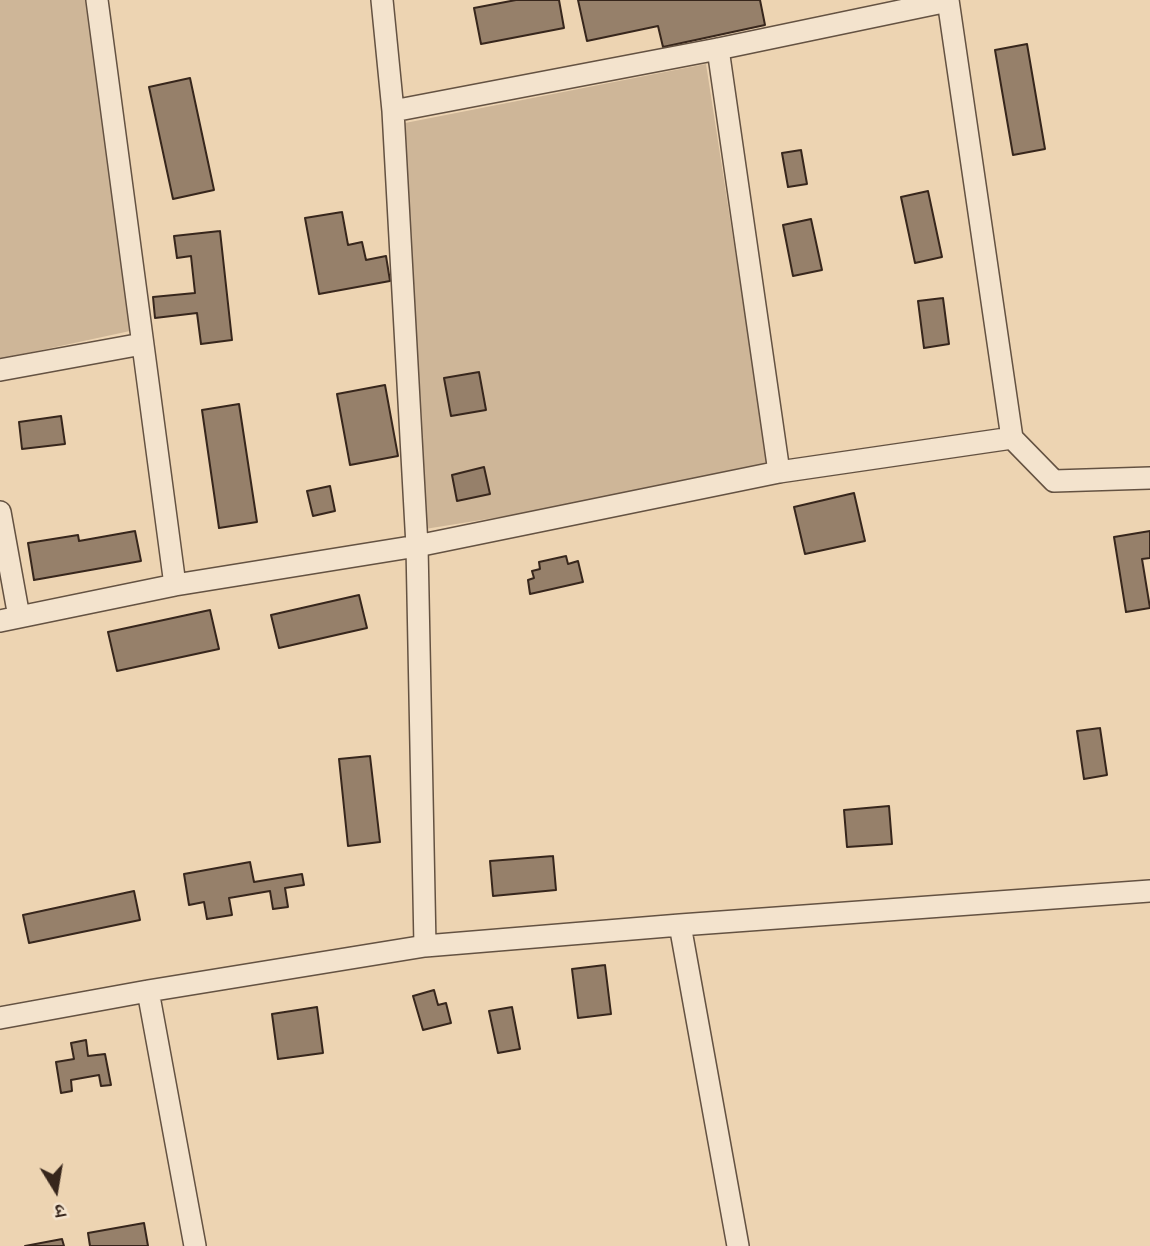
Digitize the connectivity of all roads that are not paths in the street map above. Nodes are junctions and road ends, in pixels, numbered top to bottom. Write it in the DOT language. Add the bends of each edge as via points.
graph roads {
  1 [pos="97,0"];
  2 [pos="382,0"];
  3 [pos="948,1"];
  4 [pos="718,49"];
  5 [pos="393,111"];
  6 [pos="142,344"];
  7 [pos="0,370"];
  8 [pos="1012,438"];
  9 [pos="779,472"];
  10 [pos="1150,478"];
  11 [pos="0,512"];
  12 [pos="417,546"];
  13 [pos="175,585"];
  14 [pos="9,619"];
  15 [pos="1150,891"];
  16 [pos="680,925"];
  17 [pos="425,946"];
  18 [pos="148,991"];
  19 [pos="0,1017"];
  20 [pos="195,1246"];
  21 [pos="738,1246"];
  1 -- 6 [label="street"];
  2 -- 5 [label="street"];
  3 -- 4 [label="street"];
  3 -- 8 [label="street"];
  4 -- 5 [label="street"];
  4 -- 9 [label="street"];
  5 -- 12 [label="street"];
  6 -- 7 [label="street"];
  6 -- 13 [label="street"];
  8 -- 9 [label="street"];
  8 -- 10 [label="street" via="1054,481"];
  9 -- 12 [label="street"];
  11 -- 14 [label="street"];
  12 -- 13 [label="street"];
  12 -- 17 [label="street"];
  13 -- 14 [label="street"];
  15 -- 16 [label="street"];
  16 -- 17 [label="street"];
  16 -- 21 [label="street"];
  17 -- 18 [label="street"];
  18 -- 19 [label="street"];
  18 -- 20 [label="street"];
}
